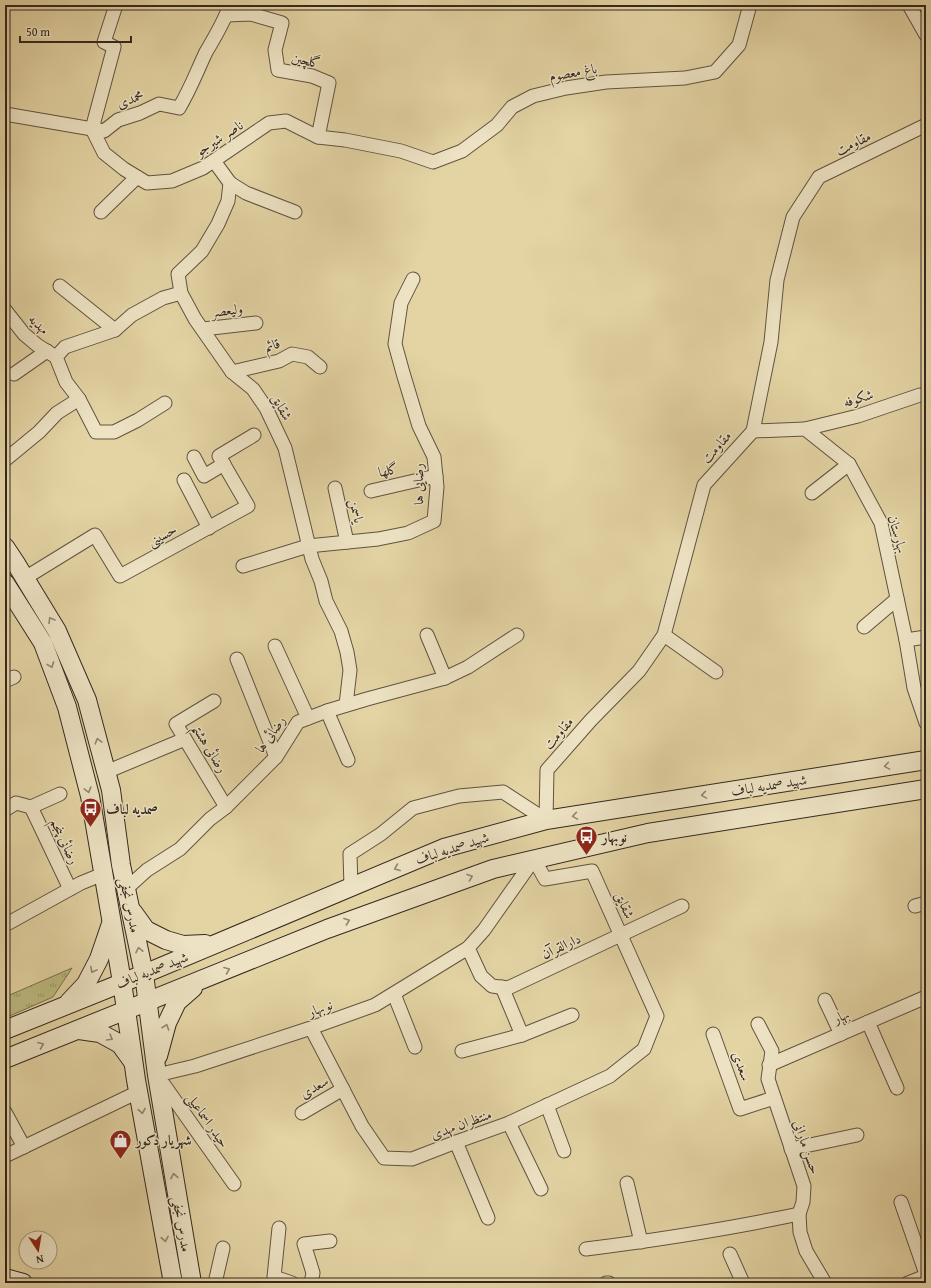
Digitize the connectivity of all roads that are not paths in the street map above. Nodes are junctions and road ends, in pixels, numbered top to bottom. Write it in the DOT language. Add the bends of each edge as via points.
graph roads {
  1 [pos="116,5"];
  2 [pos="750,5"];
  3 [pos="908,5"];
  4 [pos="229,10"];
  5 [pos="926,35"];
  6 [pos="5,114"];
  7 [pos="926,125"];
  8 [pos="92,130"];
  9 [pos="318,137"];
  10 [pos="382,147"];
  11 [pos="214,161"];
  12 [pos="138,177"];
  13 [pos="230,183"];
  14 [pos="101,212"];
  15 [pos="295,212"];
  16 [pos="413,279"];
  17 [pos="60,286"];
  18 [pos="181,293"];
  19 [pos="5,310"];
  20 [pos="256,323"];
  21 [pos="203,329"];
  22 [pos="115,330"];
  23 [pos="51,354"];
  24 [pos="320,367"];
  25 [pos="232,372"];
  26 [pos="14,374"];
  27 [pos="920,395"];
  28 [pos="79,399"];
  29 [pos="165,403"];
  30 [pos="805,429"];
  31 [pos="752,431"];
  32 [pos="254,435"];
  33 [pos="194,457"];
  34 [pos="5,460"];
  35 [pos="224,464"];
  36 [pos="849,464"];
  37 [pos="436,476"];
  38 [pos="184,480"];
  39 [pos="335,488"];
  40 [pos="371,491"];
  41 [pos="812,493"];
  42 [pos="209,528"];
  43 [pos="347,542"];
  44 [pos="308,546"];
  45 [pos="5,547"];
  46 [pos="243,566"];
  47 [pos="25,578"];
  48 [pos="7,589"];
  49 [pos="897,599"];
  50 [pos="864,627"];
  51 [pos="427,635"];
  52 [pos="517,635"];
  53 [pos="664,635"];
  54 [pos="926,637"];
  55 [pos="906,640"];
  56 [pos="275,646"];
  57 [pos="237,659"];
  58 [pos="716,672"];
  59 [pos="445,678"];
  60 [pos="214,701"];
  61 [pos="346,705"];
  62 [pos="327,711"];
  63 [pos="308,718"];
  64 [pos="926,723"];
  65 [pos="185,739"];
  66 [pos="276,757"];
  67 [pos="348,760"];
  68 [pos="926,760"];
  69 [pos="106,772"];
  70 [pos="926,789"];
  71 [pos="60,794"];
  72 [pos="31,807"];
  73 [pos="226,807"];
  74 [pos="5,810"];
  75 [pos="546,820"];
  76 [pos="534,859"];
  77 [pos="104,874"];
  78 [pos="351,887"];
  79 [pos="70,889"];
  80 [pos="126,889"];
  81 [pos="682,906"];
  82 [pos="131,910"];
  83 [pos="112,921"];
  84 [pos="5,925"];
  85 [pos="621,935"];
  86 [pos="218,943"];
  87 [pos="468,948"];
  88 [pos="144,974"];
  89 [pos="205,978"];
  90 [pos="122,982"];
  91 [pos="502,987"];
  92 [pos="394,994"];
  93 [pos="926,997"];
  94 [pos="825,1000"];
  95 [pos="148,1002"];
  96 [pos="65,1006"];
  97 [pos="126,1010"];
  98 [pos="572,1015"];
  99 [pos="657,1016"];
  100 [pos="868,1022"];
  101 [pos="758,1024"];
  102 [pos="310,1028"];
  103 [pos="5,1030"];
  104 [pos="78,1030"];
  105 [pos="714,1034"];
  106 [pos="841,1034"];
  107 [pos="522,1035"];
  108 [pos="415,1047"];
  109 [pos="462,1051"];
  110 [pos="5,1059"];
  111 [pos="134,1062"];
  112 [pos="769,1065"];
  113 [pos="156,1070"];
  114 [pos="897,1088"];
  115 [pos="343,1089"];
  116 [pos="138,1092"];
  117 [pos="774,1098"];
  118 [pos="547,1105"];
  119 [pos="5,1112"];
  120 [pos="302,1113"];
  121 [pos="509,1123"];
  122 [pos="857,1135"];
  123 [pos="456,1142"];
  124 [pos="24,1147"];
  125 [pos="791,1149"];
  126 [pos="564,1151"];
  127 [pos="5,1156"];
  128 [pos="627,1183"];
  129 [pos="234,1184"];
  130 [pos="541,1189"];
  131 [pos="901,1202"];
  132 [pos="799,1214"];
  133 [pos="488,1218"];
  134 [pos="279,1228"];
  135 [pos="330,1241"];
  136 [pos="641,1242"];
  137 [pos="223,1248"];
  138 [pos="586,1249"];
  139 [pos="730,1254"];
  140 [pos="926,1275"];
  141 [pos="5,1278"];
  142 [pos="170,1279"];
  143 [pos="23,1283"];
  144 [pos="192,1283"];
  145 [pos="214,1283"];
  146 [pos="292,1283"];
  147 [pos="311,1283"];
  148 [pos="743,1283"];
  149 [pos="825,1283"];
  150 [pos="908,1283"];
  1 -- 8 [label="street" via="104,42 114,47"];
  2 -- 10 [label="street, باغ معصوم" via="739,45 715,72 685,78 606,82 533,96 512,107 497,125 462,151 433,162"];
  3 -- 5 [label="street"];
  4 -- 8 [label="street, محمدی" via="179,108 159,104 118,120 104,131"];
  4 -- 9 [label="street, گلچین" via="282,23 275,50 278,70 312,76 329,83"];
  6 -- 8 [label="street, محمدی"];
  7 -- 31 [label="street, مقاومت" via="819,177 793,217 777,280 771,342"];
  8 -- 12 [label="street, ناصر شیرجو" via="104,153"];
  9 -- 10 [label="street, ناصر شیرجو"];
  9 -- 11 [label="street, ناصر شیرجو" via="286,121 270,123"];
  11 -- 12 [label="street, ناصر شیرجو" via="172,181 147,183"];
  11 -- 13 [label="street"];
  12 -- 14 [label="street"];
  13 -- 15 [label="street" via="246,193"];
  13 -- 18 [label="street, شقایق" via="228,201 218,224 202,252 178,274"];
  16 -- 37 [label="street, رضایی ها" via="401,303 395,344 419,426 434,457"];
  17 -- 22 [label="street"];
  18 -- 21 [label="street, شقایق"];
  18 -- 22 [label="street" via="163,298 132,315"];
  19 -- 23 [label="street, مهدیه" via="24,334"];
  20 -- 21 [label="street, ولیعصر"];
  21 -- 25 [label="street, شقایق"];
  22 -- 23 [label="street"];
  23 -- 26 [label="street"];
  23 -- 28 [label="street" via="66,382"];
  24 -- 25 [label="street, قائم" via="308,357 292,354 279,361"];
  25 -- 44 [label="street, شقایق" via="253,389 266,408 285,448"];
  27 -- 30 [label="street, شکوفه" via="858,416"];
  28 -- 29 [label="street" via="96,432 114,432"];
  28 -- 34 [label="street" via="57,413 39,432"];
  30 -- 31 [label="street"];
  30 -- 36 [label="street, بهارستان"];
  31 -- 53 [label="street, مقاومت" via="704,485"];
  32 -- 35 [label="street" via="219,456"];
  33 -- 35 [label="street" via="204,476"];
  35 -- 42 [label="street, حسینی" via="248,506"];
  36 -- 41 [label="street"];
  36 -- 49 [label="street, بهارستان" via="881,523"];
  37 -- 40 [label="street, گلها"];
  37 -- 43 [label="street, رضایی ها" via="434,521 408,533"];
  38 -- 42 [label="street"];
  39 -- 43 [label="street, یاسمن"];
  42 -- 47 [label="street, حسینی" via="120,576 95,535"];
  43 -- 44 [label="street, رضایی ها"];
  44 -- 46 [label="street, رضایی ها"];
  44 -- 61 [label="street, شقایق" via="326,601 341,631 347,652 350,670"];
  45 -- 47 [label="main road, مدرس نجفی"];
  69 -- 47 [label="main road, مدرس نجفی, one-way" via="87,700 57,631"];
  48 -- 77 [label="main road, مدرس نجفی, one-way" via="43,643 67,707 90,796"];
  49 -- 50 [label="street"];
  49 -- 55 [label="street, بهارستان"];
  51 -- 59 [label="street"];
  52 -- 59 [label="street, رضائی ها" via="468,667"];
  53 -- 58 [label="street"];
  53 -- 75 [label="street, مقاومت" via="639,671 547,770"];
  54 -- 55 [label="street"];
  55 -- 64 [label="street, بهارستان" via="914,688"];
  56 -- 63 [label="street"];
  57 -- 66 [label="street"];
  59 -- 61 [label="street, رضائی ها"];
  60 -- 65 [label="street, رضائی هشتم" via="176,724"];
  61 -- 62 [label="street, رضائی ها"];
  62 -- 63 [label="street, رضائی ها"];
  62 -- 67 [label="street"];
  63 -- 66 [label="street, رضائی ها" via="298,722"];
  65 -- 69 [label="street"];
  65 -- 73 [label="street, رضائی هشتم"];
  66 -- 73 [label="street, رضائی ها"];
  68 -- 75 [label="main road, شهید صمدیه لباف, one-way"];
  69 -- 80 [label="main road, مدرس نجفی"];
  70 -- 76 [label="main road, شهید صمدیه لباف" via="648,833"];
  71 -- 72 [label="street"];
  72 -- 74 [label="street" via="16,804"];
  72 -- 79 [label="street, رضائی پنجم"];
  73 -- 80 [label="street, رضائی ها" via="180,849 147,870"];
  75 -- 78 [label="main road, شهید صمدیه لباف, one-way" via="444,848"];
  75 -- 78 [label="street" via="503,792 459,796 413,808 381,834 350,854"];
  76 -- 85 [label="street, شقایق" via="545,879 592,871"];
  76 -- 87 [label="street, نوبهار" via="484,930"];
  89 -- 76 [label="main road, شهید صمدیه لباف, one-way" via="349,921 493,869"];
  77 -- 79 [label="street"];
  77 -- 83 [label="main road, مدرس نجفی"];
  78 -- 86 [label="main road, شهید صمدیه لباف"];
  79 -- 84 [label="street"];
  80 -- 82 [label="main road, مدرس نجفی"];
  81 -- 85 [label="street, دارالقرآن"];
  82 -- 86 [label="main road" via="146,930 166,940 183,946"];
  88 -- 82 [label="main road, مدرس نجفی, one-way"];
  83 -- 90 [label="main road, مدرس نجفی"];
  83 -- 96 [label="main road, one-way" via="99,959 86,984"];
  85 -- 91 [label="street, دارالقرآن" via="508,988"];
  85 -- 99 [label="street, شقایق"];
  86 -- 88 [label="main road, شهید صمدیه لباف"];
  87 -- 91 [label="street" via="481,976 492,986"];
  87 -- 92 [label="street, نوبهار"];
  88 -- 90 [label="main road, شهید صمدیه لباف"];
  88 -- 95 [label="main road, مدرس نجفی"];
  89 -- 95 [label="main road, شهید صمدیه لباف"];
  113 -- 89 [label="main road, one-way" via="167,1023 177,1002"];
  90 -- 96 [label="main road, شهید صمدیه لباف"];
  90 -- 97 [label="main road, مدرس نجفی"];
  91 -- 107 [label="street"];
  92 -- 102 [label="street, نوبهار" via="375,1005"];
  92 -- 108 [label="street"];
  93 -- 100 [label="street, بهار"];
  94 -- 106 [label="street"];
  95 -- 97 [label="main road, شهید صمدیه لباف"];
  95 -- 113 [label="main road, مدرس نجفی"];
  96 -- 103 [label="main road, شهید صمدیه لباف"];
  97 -- 104 [label="main road, شهید صمدیه لباف"];
  97 -- 111 [label="main road, مدرس نجفی"];
  98 -- 107 [label="street"];
  99 -- 118 [label="street, منتظران مهدی" via="644,1049 633,1058 610,1076"];
  100 -- 106 [label="street, بهار"];
  100 -- 114 [label="street"];
  101 -- 112 [label="street, حسن مارانی" via="772,1051"];
  102 -- 113 [label="street, نوبهار" via="195,1066"];
  102 -- 115 [label="street, منتظران مهدی"];
  110 -- 104 [label="main road, شهید صمدیه لباف, one-way"];
  104 -- 111 [label="main road, one-way" via="100,1033 120,1044"];
  105 -- 117 [label="street, سعدی" via="740,1109"];
  106 -- 112 [label="street, بهار"];
  107 -- 109 [label="street"];
  111 -- 116 [label="main road, مدرس نجفی"];
  112 -- 117 [label="street, حسن مارانی" via="768,1079"];
  113 -- 129 [label="street, حیدر اسماعیلی"];
  144 -- 113 [label="main road, مدرس نجفی, one-way"];
  115 -- 120 [label="street, سعدی"];
  115 -- 123 [label="street, منتظران مهدی" via="362,1126 384,1158 412,1159"];
  116 -- 124 [label="street"];
  116 -- 142 [label="main road, مدرس نجفی, one-way"];
  117 -- 125 [label="street, حسن مارانی"];
  118 -- 121 [label="street, منتظران مهدی"];
  118 -- 126 [label="street"];
  119 -- 124 [label="street"];
  121 -- 123 [label="street, منتظران مهدی"];
  121 -- 130 [label="street"];
  122 -- 125 [label="street"];
  123 -- 133 [label="street"];
  124 -- 127 [label="street"];
  125 -- 132 [label="street, حسن مارانی" via="804,1186"];
  128 -- 136 [label="street"];
  131 -- 140 [label="street"];
  132 -- 136 [label="street" via="743,1226"];
  132 -- 149 [label="street, حسن مارانی" via="800,1232 806,1251"];
  134 -- 146 [label="street" via="274,1277"];
  135 -- 147 [label="street" via="304,1244 313,1273"];
  136 -- 138 [label="street"];
  137 -- 145 [label="street"];
  139 -- 148 [label="street"];
  140 -- 150 [label="street"];
  141 -- 143 [label="main road"];
}
